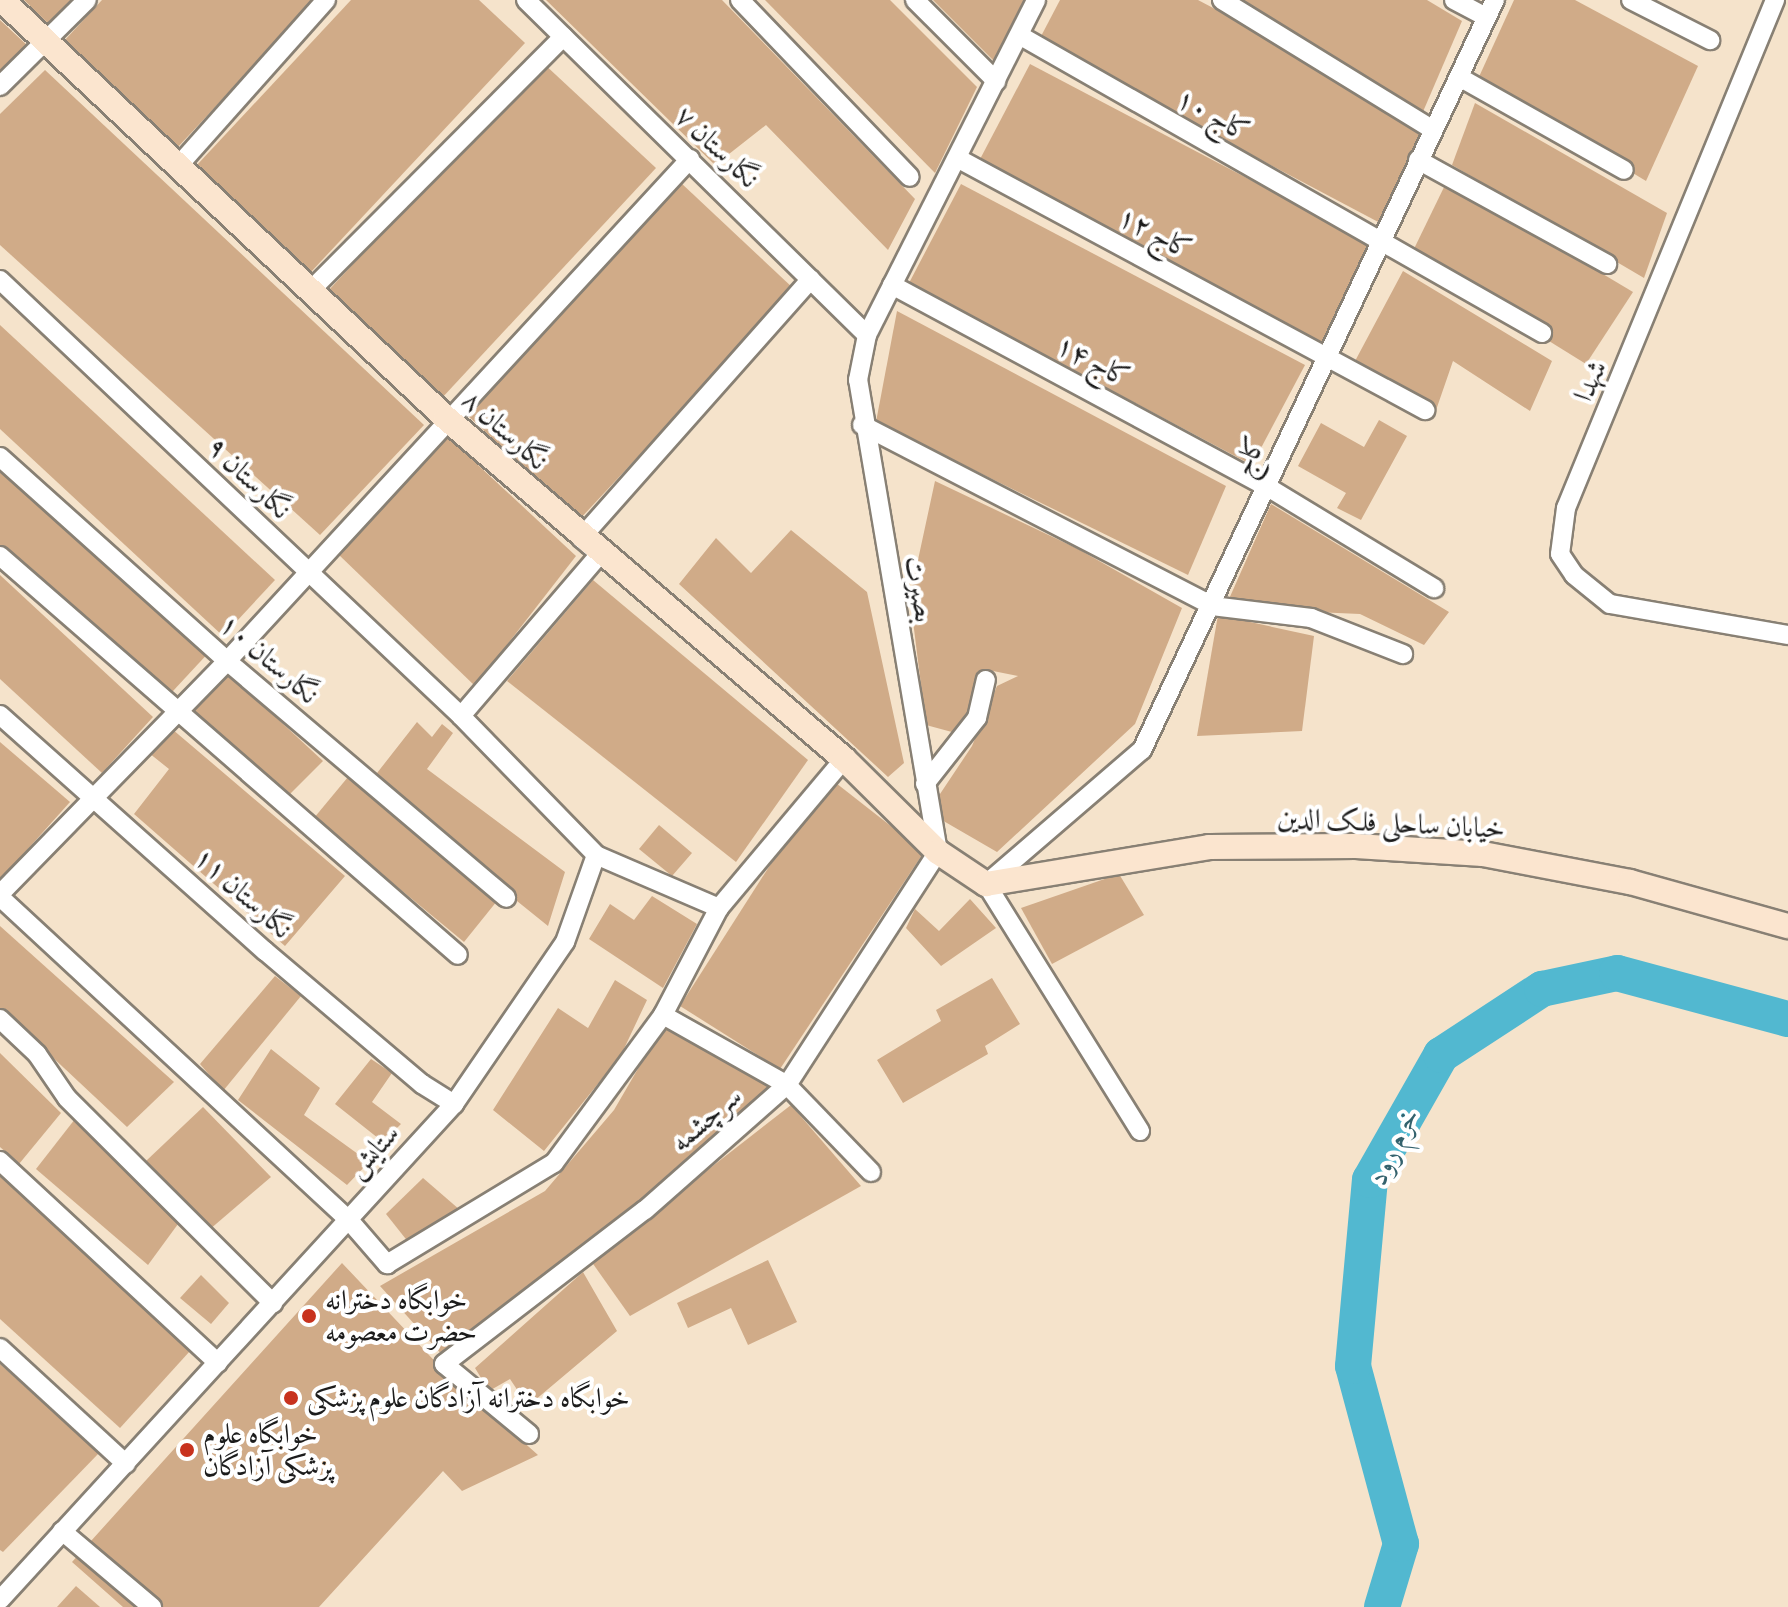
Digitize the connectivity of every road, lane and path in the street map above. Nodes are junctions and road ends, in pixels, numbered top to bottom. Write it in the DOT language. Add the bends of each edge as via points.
graph roads {
  1 [pos="2,0"];
  2 [pos="87,0"];
  3 [pos="326,0"];
  4 [pos="526,0"];
  5 [pos="740,0"];
  6 [pos="915,0"];
  7 [pos="1036,0"];
  8 [pos="1222,0"];
  9 [pos="1454,0"];
  10 [pos="1631,0"];
  11 [pos="1775,0"];
  12 [pos="1490,9"];
  13 [pos="1019,35"];
  14 [pos="563,37"];
  15 [pos="1710,40"];
  16 [pos="45,42"];
  17 [pos="1459,77"];
  18 [pos="996,81"];
  19 [pos="0,86"];
  20 [pos="1433,130"];
  21 [pos="957,158"];
  22 [pos="690,159"];
  23 [pos="1418,160"];
  24 [pos="179,165"];
  25 [pos="1624,170"];
  26 [pos="910,177"];
  27 [pos="1383,238"];
  28 [pos="1607,264"];
  29 [pos="811,279"];
  30 [pos="0,280"];
  31 [pos="892,285"];
  32 [pos="312,289"];
  33 [pos="1542,333"];
  34 [pos="867,335"];
  35 [pos="1326,357"];
  36 [pos="1425,410"];
  37 [pos="446,418"];
  38 [pos="862,425"];
  39 [pos="0,457"];
  40 [pos="1266,486"];
  41 [pos="581,538"];
  42 [pos="600,554"];
  43 [pos="0,556"];
  44 [pos="306,571"];
  45 [pos="1434,588"];
  46 [pos="1212,606"];
  47 [pos="1788,635"];
  48 [pos="1403,654"];
  49 [pos="227,661"];
  50 [pos="986,680"];
  51 [pos="173,711"];
  52 [pos="0,715"];
  53 [pos="461,716"];
  54 [pos="844,759"];
  55 [pos="925,784"];
  56 [pos="93,795"];
  57 [pos="938,852"];
  58 [pos="596,855"];
  59 [pos="986,884"];
  60 [pos="0,895"];
  61 [pos="506,898"];
  62 [pos="719,908"];
  63 [pos="1788,926"];
  64 [pos="458,955"];
  65 [pos="663,1015"];
  66 [pos="0,1019"];
  67 [pos="787,1085"];
  68 [pos="454,1104"];
  69 [pos="1140,1131"];
  70 [pos="0,1161"];
  71 [pos="871,1172"];
  72 [pos="348,1219"];
  73 [pos="273,1303"];
  74 [pos="0,1348"];
  75 [pos="218,1363"];
  76 [pos="529,1434"];
  77 [pos="126,1464"];
  78 [pos="62,1531"];
  79 [pos="2,1593"];
  80 [pos="131,1600"];
  81 [pos="152,1607"];
  1 -- 16 [label="street, نگارستان ۸"];
  2 -- 16 [label="street"];
  3 -- 24 [label="street"];
  4 -- 14 [label="street, نگارستان ۷"];
  5 -- 26 [label="street"];
  6 -- 18 [label="street"];
  7 -- 13 [label="street, بصیرت"];
  8 -- 20 [label="street"];
  9 -- 12 [label="street"];
  10 -- 15 [label="street"];
  11 -- 47 [label="street, شهدا" via="1566,508 1560,554 1574,575 1610,604"];
  12 -- 17 [label="street, کاج"];
  13 -- 18 [label="street, بصیرت"];
  13 -- 27 [label="street, کاج ۱۰"];
  14 -- 22 [label="street, نگارستان ۷"];
  14 -- 32 [label="street"];
  16 -- 19 [label="street"];
  16 -- 24 [label="street, نگارستان ۸"];
  17 -- 20 [label="street, کاج"];
  17 -- 25 [label="street"];
  18 -- 21 [label="street, بصیرت"];
  20 -- 23 [label="street, کاج"];
  21 -- 31 [label="street, بصیرت"];
  21 -- 35 [label="street, کاج ۱۲"];
  22 -- 29 [label="street, نگارستان ۷"];
  22 -- 37 [label="street"];
  23 -- 27 [label="street, کاج"];
  23 -- 28 [label="street"];
  24 -- 32 [label="street, نگارستان ۸"];
  27 -- 33 [label="street, کاج ۱۰"];
  27 -- 35 [label="street, کاج"];
  29 -- 34 [label="street, نگارستان ۷"];
  29 -- 41 [label="street"];
  30 -- 44 [label="street, نگارستان ۹"];
  31 -- 34 [label="street, بصیرت"];
  31 -- 40 [label="street, کاج ۱۴"];
  32 -- 37 [label="street, نگارستان ۸"];
  34 -- 38 [label="street, بصیرت" via="858,380"];
  35 -- 36 [label="street, کاج ۱۲"];
  35 -- 40 [label="street, کاج"];
  37 -- 41 [label="street, نگارستان ۸"];
  37 -- 44 [label="street"];
  38 -- 46 [label="street"];
  38 -- 55 [label="street, بصیرت"];
  39 -- 49 [label="street, نگارستان ۱۰"];
  40 -- 45 [label="street, کاج ۱۴"];
  40 -- 46 [label="street, کاج"];
  41 -- 42 [label="street, نگارستان ۸"];
  42 -- 53 [label="street"];
  42 -- 54 [label="street, نگارستان ۸"];
  43 -- 51 [label="street"];
  44 -- 49 [label="street"];
  44 -- 53 [label="street, نگارستان ۹"];
  46 -- 48 [label="street" via="1311,618"];
  46 -- 59 [label="street, کاج" via="1142,750"];
  49 -- 51 [label="street"];
  49 -- 61 [label="street, نگارستان ۱۰"];
  50 -- 55 [label="street" via="977,718"];
  51 -- 56 [label="street"];
  51 -- 64 [label="street"];
  52 -- 56 [label="street, نگارستان ۱۱"];
  53 -- 58 [label="street"];
  54 -- 57 [label="street, نگارستان ۸"];
  54 -- 62 [label="street"];
  55 -- 57 [label="street, بصیرت"];
  56 -- 60 [label="street"];
  56 -- 68 [label="street, نگارستان ۱۱" via="265,951 422,1084"];
  57 -- 59 [label="street, نگارستان ۸"];
  57 -- 67 [label="street, سرچشمه"];
  58 -- 62 [label="street"];
  58 -- 68 [label="street, ستایش" via="565,942"];
  59 -- 63 [label="street, خیابان ساحلی فلک الدین" via="1209,847 1356,846 1483,854 1630,882"];
  59 -- 69 [label="street"];
  60 -- 72 [label="street"];
  62 -- 65 [label="street"];
  65 -- 67 [label="street"];
  65 -- 72 [label="street" via="554,1163 387,1264"];
  66 -- 73 [label="street" via="37,1054 67,1098"];
  67 -- 71 [label="street"];
  67 -- 76 [label="street, سرچشمه" via="645,1210 444,1364"];
  68 -- 72 [label="street, ستایش"];
  70 -- 75 [label="street"];
  72 -- 73 [label="street, ستایش"];
  73 -- 75 [label="street, ستایش"];
  74 -- 77 [label="street"];
  75 -- 77 [label="street, ستایش"];
  77 -- 78 [label="street, ستایش"];
  78 -- 79 [label="street, ستایش"];
  78 -- 80 [label="street"];
  80 -- 81 [label="street"];
}
